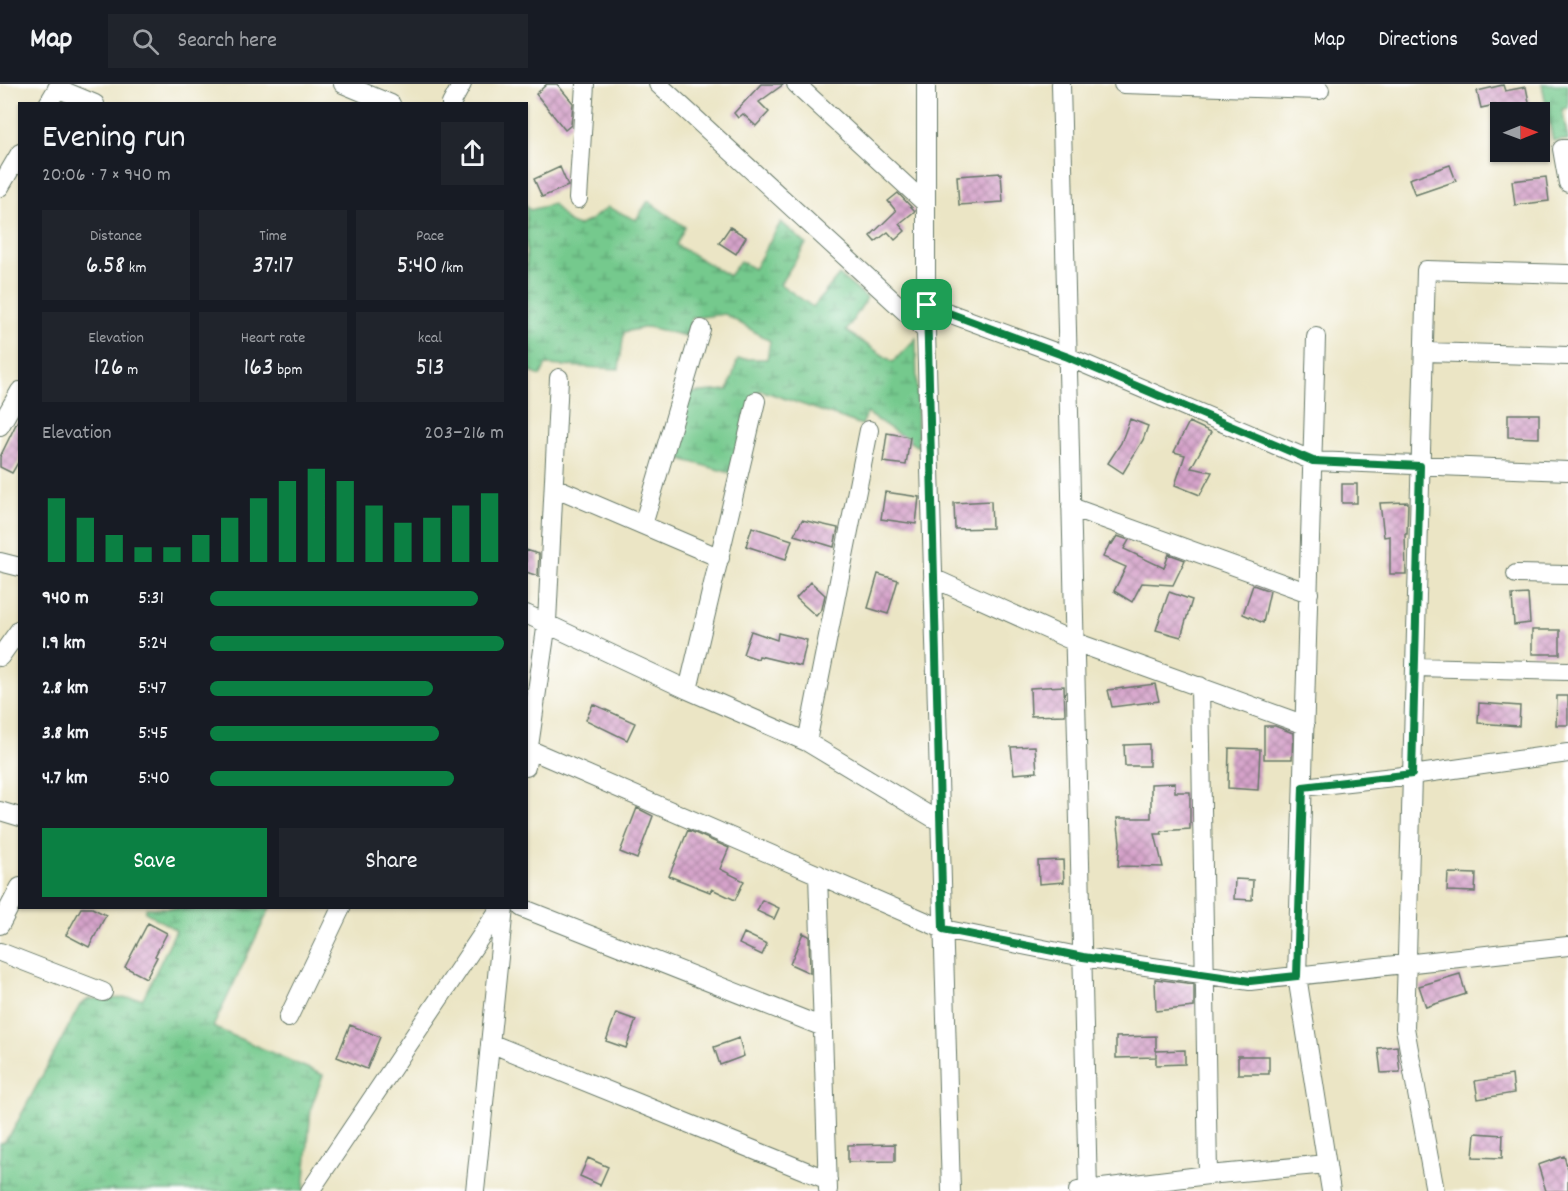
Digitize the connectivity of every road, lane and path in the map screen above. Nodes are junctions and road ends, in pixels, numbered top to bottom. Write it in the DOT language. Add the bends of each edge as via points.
graph roads {
  1 [pos="343,84"];
  2 [pos="462,84"];
  3 [pos="585,84"];
  4 [pos="658,84"];
  5 [pos="796,84"];
  6 [pos="926,84"];
  7 [pos="1061,84"];
  8 [pos="1124,84"];
  9 [pos="1320,90"];
  10 [pos="55,92"];
  11 [pos="88,102"];
  12 [pos="386,102"];
  13 [pos="452,102"];
  14 [pos="1568,149"];
  15 [pos="18,156"];
  16 [pos="1568,183"];
  17 [pos="0,187"];
  18 [pos="578,199"];
  19 [pos="926,204"];
  20 [pos="1568,274"];
  21 [pos="927,305"];
  22 [pos="701,329"];
  23 [pos="926,331"];
  24 [pos="1316,337"];
  25 [pos="1424,352"];
  26 [pos="1568,356"];
  27 [pos="1068,357"];
  28 [pos="559,378"];
  29 [pos="18,395"];
  30 [pos="756,401"];
  31 [pos="1,424"];
  32 [pos="18,428"];
  33 [pos="869,430"];
  34 [pos="1313,461"];
  35 [pos="1420,466"];
  36 [pos="1568,471"];
  37 [pos="554,487"];
  38 [pos="1071,507"];
  39 [pos="643,525"];
  40 [pos="720,558"];
  41 [pos="0,562"];
  42 [pos="18,566"];
  43 [pos="1516,574"];
  44 [pos="1568,575"];
  45 [pos="933,578"];
  46 [pos="1309,593"];
  47 [pos="528,615"];
  48 [pos="547,622"];
  49 [pos="18,631"];
  50 [pos="1075,642"];
  51 [pos="0,657"];
  52 [pos="1415,667"];
  53 [pos="1568,671"];
  54 [pos="1200,686"];
  55 [pos="688,690"];
  56 [pos="1305,724"];
  57 [pos="807,742"];
  58 [pos="1568,753"];
  59 [pos="528,755"];
  60 [pos="1412,774"];
  61 [pos="1303,787"];
  62 [pos="0,812"];
  63 [pos="18,816"];
  64 [pos="940,822"];
  65 [pos="818,874"];
  66 [pos="18,891"];
  67 [pos="341,909"];
  68 [pos="501,909"];
  69 [pos="502,909"];
  70 [pos="525,909"];
  71 [pos="0,925"];
  72 [pos="943,929"];
  73 [pos="1568,946"];
  74 [pos="0,952"];
  75 [pos="1083,957"];
  76 [pos="1407,964"];
  77 [pos="1204,974"];
  78 [pos="1297,976"];
  79 [pos="103,992"];
  80 [pos="288,1018"];
  81 [pos="823,1027"];
  82 [pos="490,1043"];
  83 [pos="1327,1164"];
  84 [pos="1208,1175"];
  85 [pos="828,1186"];
  86 [pos="478,1190"];
  87 [pos="1085,1190"];
  88 [pos="310,1191"];
  89 [pos="951,1191"];
  90 [pos="1331,1191"];
  91 [pos="1435,1191"];
  1 -- 12 [label="street"];
  2 -- 13 [label="street"];
  3 -- 18 [label="street"];
  4 -- 23 [label="street"];
  5 -- 19 [label="street"];
  6 -- 19 [label="street"];
  7 -- 27 [label="street"];
  8 -- 9 [label="street"];
  10 -- 11 [label="street"];
  14 -- 16 [label="street" via="1562,149"];
  15 -- 17 [label="street"];
  19 -- 21 [label="street"];
  20 -- 25 [label="street" via="1426,270"];
  21 -- 23 [label="street"];
  21 -- 27 [label="street"];
  22 -- 39 [label="street"];
  23 -- 45 [label="street"];
  24 -- 34 [label="street"];
  25 -- 26 [label="street"];
  25 -- 35 [label="street"];
  27 -- 34 [label="street"];
  27 -- 38 [label="street"];
  28 -- 37 [label="street"];
  29 -- 31 [label="street"];
  30 -- 40 [label="street"];
  31 -- 32 [label="street"];
  33 -- 57 [label="street"];
  34 -- 35 [label="street"];
  34 -- 46 [label="street"];
  35 -- 36 [label="street"];
  35 -- 52 [label="street"];
  37 -- 39 [label="street"];
  37 -- 48 [label="street"];
  38 -- 46 [label="street"];
  38 -- 50 [label="street"];
  39 -- 40 [label="street"];
  40 -- 55 [label="street"];
  41 -- 42 [label="street"];
  43 -- 44 [label="street"];
  45 -- 50 [label="street"];
  45 -- 64 [label="street"];
  46 -- 56 [label="street"];
  47 -- 48 [label="street"];
  48 -- 55 [label="street"];
  48 -- 59 [label="street"];
  49 -- 51 [label="street"];
  50 -- 54 [label="street"];
  50 -- 75 [label="street"];
  52 -- 53 [label="street"];
  52 -- 60 [label="street"];
  54 -- 56 [label="street"];
  54 -- 77 [label="street"];
  55 -- 57 [label="street"];
  56 -- 61 [label="street"];
  57 -- 64 [label="street"];
  58 -- 60 [label="street"];
  59 -- 65 [label="street"];
  60 -- 61 [label="street"];
  60 -- 76 [label="street"];
  61 -- 78 [label="street"];
  62 -- 63 [label="street"];
  64 -- 72 [label="street"];
  65 -- 72 [label="street"];
  65 -- 81 [label="street"];
  66 -- 71 [label="street"];
  67 -- 80 [label="street"];
  68 -- 88 [label="street"];
  69 -- 82 [label="street"];
  70 -- 81 [label="street"];
  72 -- 75 [label="street"];
  72 -- 89 [label="street"];
  73 -- 76 [label="street"];
  74 -- 79 [label="street"];
  75 -- 77 [label="street"];
  75 -- 87 [label="street"];
  76 -- 78 [label="street"];
  76 -- 91 [label="street" via="1405,1028"];
  77 -- 78 [label="street" via="1250,981"];
  77 -- 84 [label="street"];
  78 -- 83 [label="street"];
  81 -- 85 [label="street"];
  82 -- 85 [label="street"];
  82 -- 86 [label="street"];
  83 -- 84 [label="street"];
  83 -- 90 [label="street"];
  84 -- 87 [label="street"];
}
